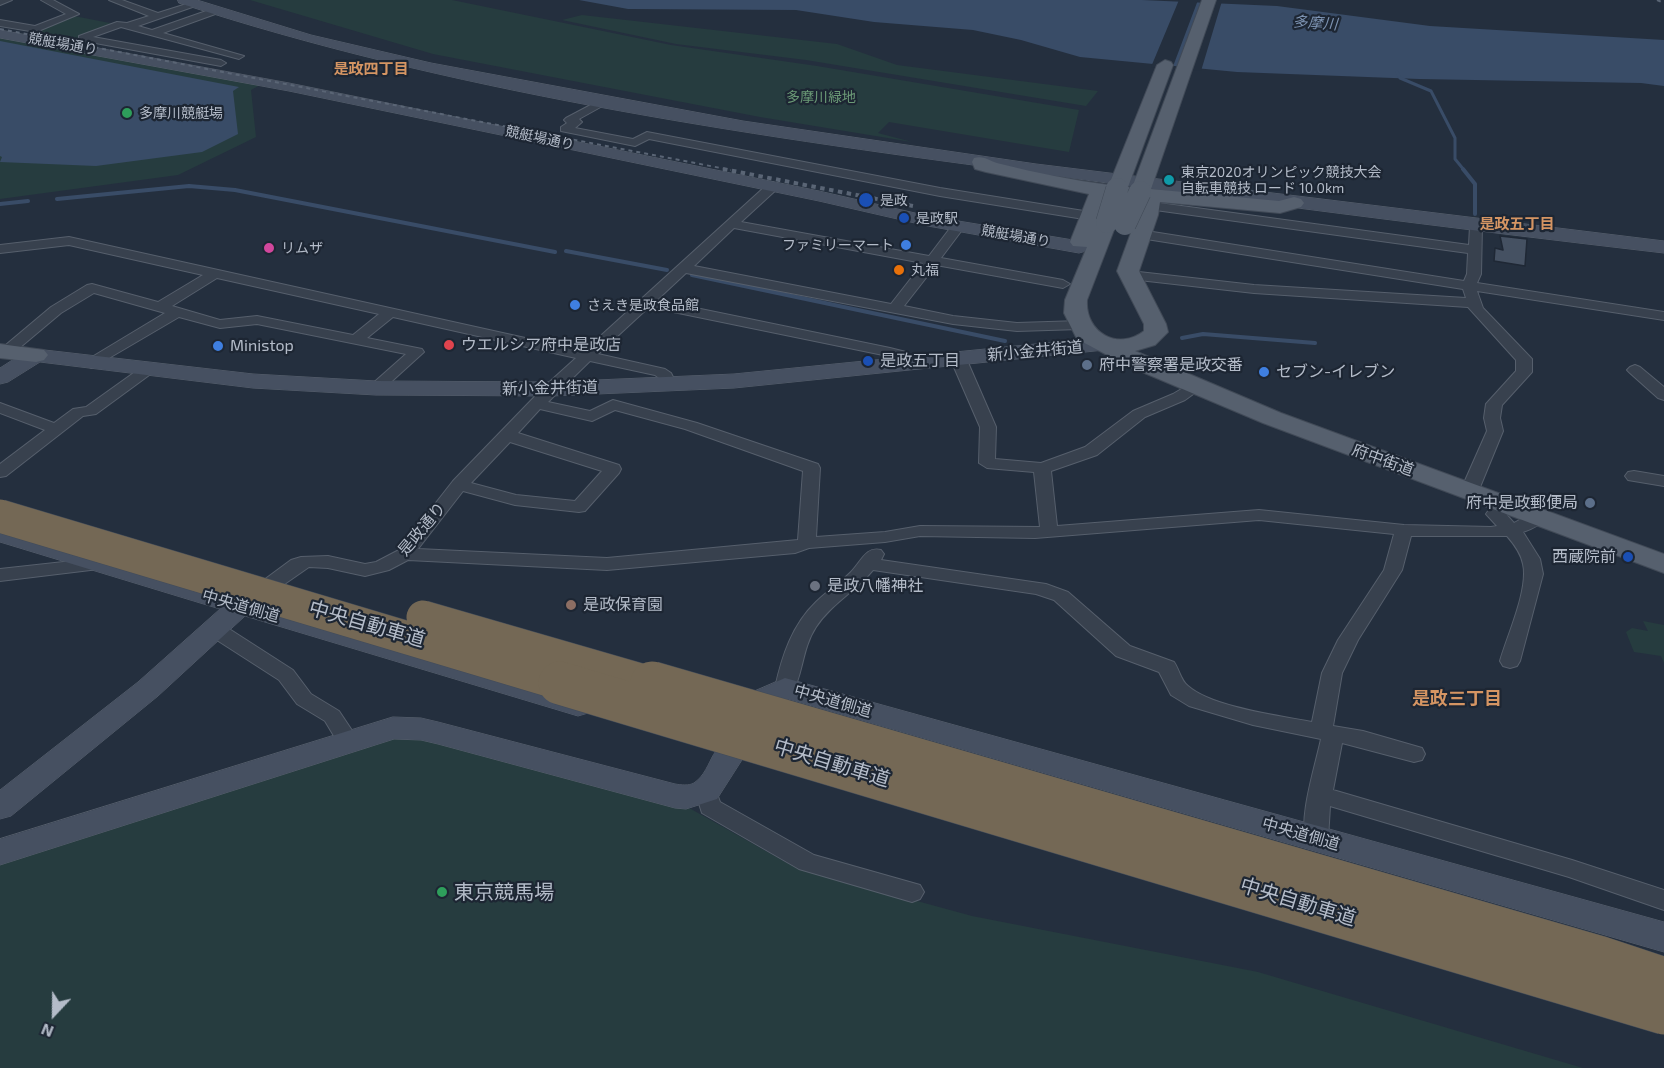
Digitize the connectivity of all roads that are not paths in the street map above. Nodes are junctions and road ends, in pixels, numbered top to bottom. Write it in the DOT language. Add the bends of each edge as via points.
graph roads {
  1 [pos="7,0"];
  2 [pos="46,0"];
  3 [pos="114,0"];
  4 [pos="1209,0"];
  5 [pos="0,2"];
  6 [pos="190,2"];
  7 [pos="215,11"];
  8 [pos="157,16"];
  9 [pos="0,23"];
  10 [pos="128,26"];
  11 [pos="152,33"];
  12 [pos="0,34"];
  13 [pos="1170,54"];
  14 [pos="221,63"];
  15 [pos="204,71"];
  16 [pos="602,102"];
  17 [pos="981,162"];
  18 [pos="773,186"];
  19 [pos="1138,190"];
  20 [pos="1294,203"];
  21 [pos="1107,214"];
  22 [pos="732,224"];
  23 [pos="959,226"];
  24 [pos="1476,226"];
  25 [pos="1078,247"];
  26 [pos="1664,247"];
  27 [pos="0,249"];
  28 [pos="1474,250"];
  29 [pos="932,260"];
  30 [pos="684,268"];
  31 [pos="215,273"];
  32 [pos="1130,275"];
  33 [pos="1063,284"];
  34 [pos="1469,286"];
  35 [pos="646,302"];
  36 [pos="1474,303"];
  37 [pos="160,307"];
  38 [pos="894,309"];
  39 [pos="177,312"];
  40 [pos="390,312"];
  41 [pos="1657,315"];
  42 [pos="1078,322"];
  43 [pos="1652,332"];
  44 [pos="356,340"];
  45 [pos="1107,345"];
  46 [pos="3,351"];
  47 [pos="36,356"];
  48 [pos="588,356"];
  49 [pos="958,358"];
  50 [pos="92,363"];
  51 [pos="905,363"];
  52 [pos="1635,369"];
  53 [pos="147,370"];
  54 [pos="0,377"];
  55 [pos="669,385"];
  56 [pos="1195,387"];
  57 [pos="376,388"];
  58 [pos="1664,395"];
  59 [pos="544,397"];
  60 [pos="0,408"];
  61 [pos="56,429"];
  62 [pos="507,435"];
  63 [pos="1042,468"];
  64 [pos="0,472"];
  65 [pos="1634,476"];
  66 [pos="1664,481"];
  67 [pos="459,485"];
  68 [pos="1469,492"];
  69 [pos="0,496"];
  70 [pos="1503,504"];
  71 [pos="0,516"];
  72 [pos="1538,517"];
  73 [pos="1404,530"];
  74 [pos="1511,530"];
  75 [pos="1049,532"];
  76 [pos="0,534"];
  77 [pos="885,537"];
  78 [pos="807,543"];
  79 [pos="405,554"];
  80 [pos="100,564"];
  81 [pos="870,564"];
  82 [pos="1664,564"];
  83 [pos="0,575"];
  84 [pos="240,606"];
  85 [pos="216,630"];
  86 [pos="1510,661"];
  87 [pos="785,688"];
  88 [pos="1328,733"];
  89 [pos="348,741"];
  90 [pos="732,752"];
  91 [pos="1414,754"];
  92 [pos="706,791"];
  93 [pos="1322,795"];
  94 [pos="0,807"];
  95 [pos="1316,838"];
  96 [pos="0,852"];
  97 [pos="912,892"];
  98 [pos="1664,900"];
  99 [pos="1664,937"];
  100 [pos="1664,979"];
  101 [pos="1664,1013"];
  1 -- 5 [label="street"];
  2 -- 9 [label="street" via="74,14 36,29"];
  3 -- 8 [label="street"];
  4 -- 19 [label="main road"];
  6 -- 7 [label="street"];
  6 -- 8 [label="street"];
  7 -- 11 [label="street"];
  7 -- 16 [label="street" via="378,55"];
  8 -- 10 [label="street"];
  10 -- 11 [label="street"];
  10 -- 14 [label="street" via="120,24 82,38"];
  11 -- 14 [label="street" via="238,56"];
  12 -- 15 [label="street, 競艇場通り"];
  13 -- 19 [label="main road"];
  14 -- 15 [label="street"];
  15 -- 18 [label="street, 競艇場通り"];
  16 -- 17 [label="street"];
  16 -- 21 [label="street" via="570,120 576,122 565,129 635,142 647,135 940,192"];
  17 -- 19 [label="street"];
  17 -- 21 [label="main road"];
  18 -- 22 [label="street, 是政通り"];
  18 -- 23 [label="street, 競艇場通り"];
  19 -- 20 [label="street"];
  19 -- 20 [label="main road" via="1280,207"];
  19 -- 21 [label="main road"];
  19 -- 21 [label="main road" via="1105,194"];
  19 -- 28 [label="street"];
  20 -- 24 [label="street"];
  21 -- 25 [label="main road"];
  21 -- 32 [label="main road"];
  21 -- 34 [label="street"];
  21 -- 42 [label="main road" via="1076,300"];
  21 -- 45 [label="main road" via="1094,301 1094,312"];
  22 -- 29 [label="street"];
  22 -- 30 [label="street, 是政通り"];
  23 -- 25 [label="street, 競艇場通り"];
  23 -- 29 [label="street"];
  24 -- 26 [label="street"];
  24 -- 28 [label="street"];
  25 -- 33 [label="main road"];
  27 -- 31 [label="street" via="69,241"];
  28 -- 34 [label="street" via="1474,274"];
  29 -- 33 [label="street"];
  29 -- 38 [label="street"];
  30 -- 35 [label="street, 是政通り"];
  30 -- 38 [label="street"];
  31 -- 37 [label="street"];
  31 -- 40 [label="street"];
  32 -- 36 [label="street" via="1254,289"];
  32 -- 45 [label="main road" via="1156,332 1152,338 1139,342"];
  33 -- 42 [label="main road" via="1063,298"];
  34 -- 36 [label="street"];
  34 -- 41 [label="street"];
  35 -- 48 [label="street, 是政通り"];
  35 -- 51 [label="street" via="891,352 901,355"];
  36 -- 68 [label="street" via="1524,359 1524,372 1494,404 1494,431"];
  37 -- 39 [label="street"];
  37 -- 46 [label="street" via="92,288"];
  38 -- 42 [label="street" via="953,321 1017,327"];
  39 -- 44 [label="street" via="220,324 257,320"];
  39 -- 50 [label="street"];
  40 -- 44 [label="street"];
  40 -- 48 [label="street"];
  41 -- 43 [label="street"];
  42 -- 45 [label="main road, 府中街道" via="1085,334"];
  44 -- 57 [label="street" via="417,352"];
  45 -- 49 [label="street, 新小金井街道"];
  45 -- 56 [label="main road, 府中街道"];
  46 -- 47 [label="main road"];
  47 -- 50 [label="street, 新小金井街道"];
  47 -- 54 [label="street"];
  48 -- 55 [label="street" via="660,372"];
  48 -- 59 [label="street, 是政通り"];
  49 -- 51 [label="street, 新小金井街道"];
  49 -- 63 [label="street" via="988,427 987,463"];
  50 -- 53 [label="street, 新小金井街道"];
  51 -- 55 [label="street, 新小金井街道"];
  52 -- 58 [label="street"];
  53 -- 57 [label="street, 新小金井街道"];
  53 -- 61 [label="street" via="90,411 79,412"];
  55 -- 59 [label="street, 新小金井街道"];
  56 -- 63 [label="street" via="1139,414 1091,451"];
  56 -- 68 [label="main road, 府中街道"];
  57 -- 59 [label="street, 新小金井街道"];
  59 -- 62 [label="street, 是政通り"];
  59 -- 78 [label="street" via="592,416 613,405 691,426 812,468"];
  60 -- 61 [label="street"];
  61 -- 64 [label="street"];
  62 -- 67 [label="street, 是政通り"];
  62 -- 67 [label="street" via="613,469 579,507 515,500"];
  63 -- 75 [label="street"];
  65 -- 66 [label="street"];
  67 -- 79 [label="street, 是政通り"];
  68 -- 70 [label="main road, 府中街道"];
  69 -- 100 [label="highway, 中央自動車道, bridge"];
  70 -- 72 [label="main road, 府中街道"];
  70 -- 74 [label="street" via="1495,514"];
  71 -- 101 [label="highway, 中央自動車道, bridge"];
  72 -- 74 [label="street"];
  72 -- 82 [label="main road, 府中街道"];
  73 -- 74 [label="street"];
  73 -- 75 [label="street" via="1259,515"];
  73 -- 88 [label="street" via="1389,578 1348,640 1332,673 1324,708"];
  74 -- 86 [label="street" via="1527,550 1534,567"];
  75 -- 77 [label="street" via="920,531"];
  76 -- 80 [label="street, 中央道側道"];
  77 -- 78 [label="street"];
  77 -- 81 [label="street"];
  78 -- 79 [label="street" via="607,564"];
  79 -- 84 [label="street, 是政通り" via="365,570 321,561 298,564"];
  80 -- 83 [label="street"];
  80 -- 84 [label="street, 中央道側道"];
  81 -- 87 [label="street" via="807,625 793,652"];
  81 -- 88 [label="street" via="1039,588 1061,596 1123,651 1167,668 1183,694 1253,718"];
  84 -- 85 [label="street, 是政通り"];
  84 -- 90 [label="street, 中央道側道"];
  85 -- 89 [label="street" via="286,675 304,699 332,716"];
  85 -- 94 [label="street, 是政通り"];
  87 -- 90 [label="street, 中央道側道" via="765,698"];
  87 -- 95 [label="street, 中央道側道"];
  88 -- 91 [label="street"];
  88 -- 93 [label="street"];
  89 -- 92 [label="street" via="393,728 421,729 675,796"];
  89 -- 96 [label="street"];
  90 -- 92 [label="street"];
  92 -- 97 [label="street" via="710,807 807,862"];
  93 -- 95 [label="street"];
  93 -- 98 [label="street"];
  95 -- 99 [label="street, 中央道側道"];
}
